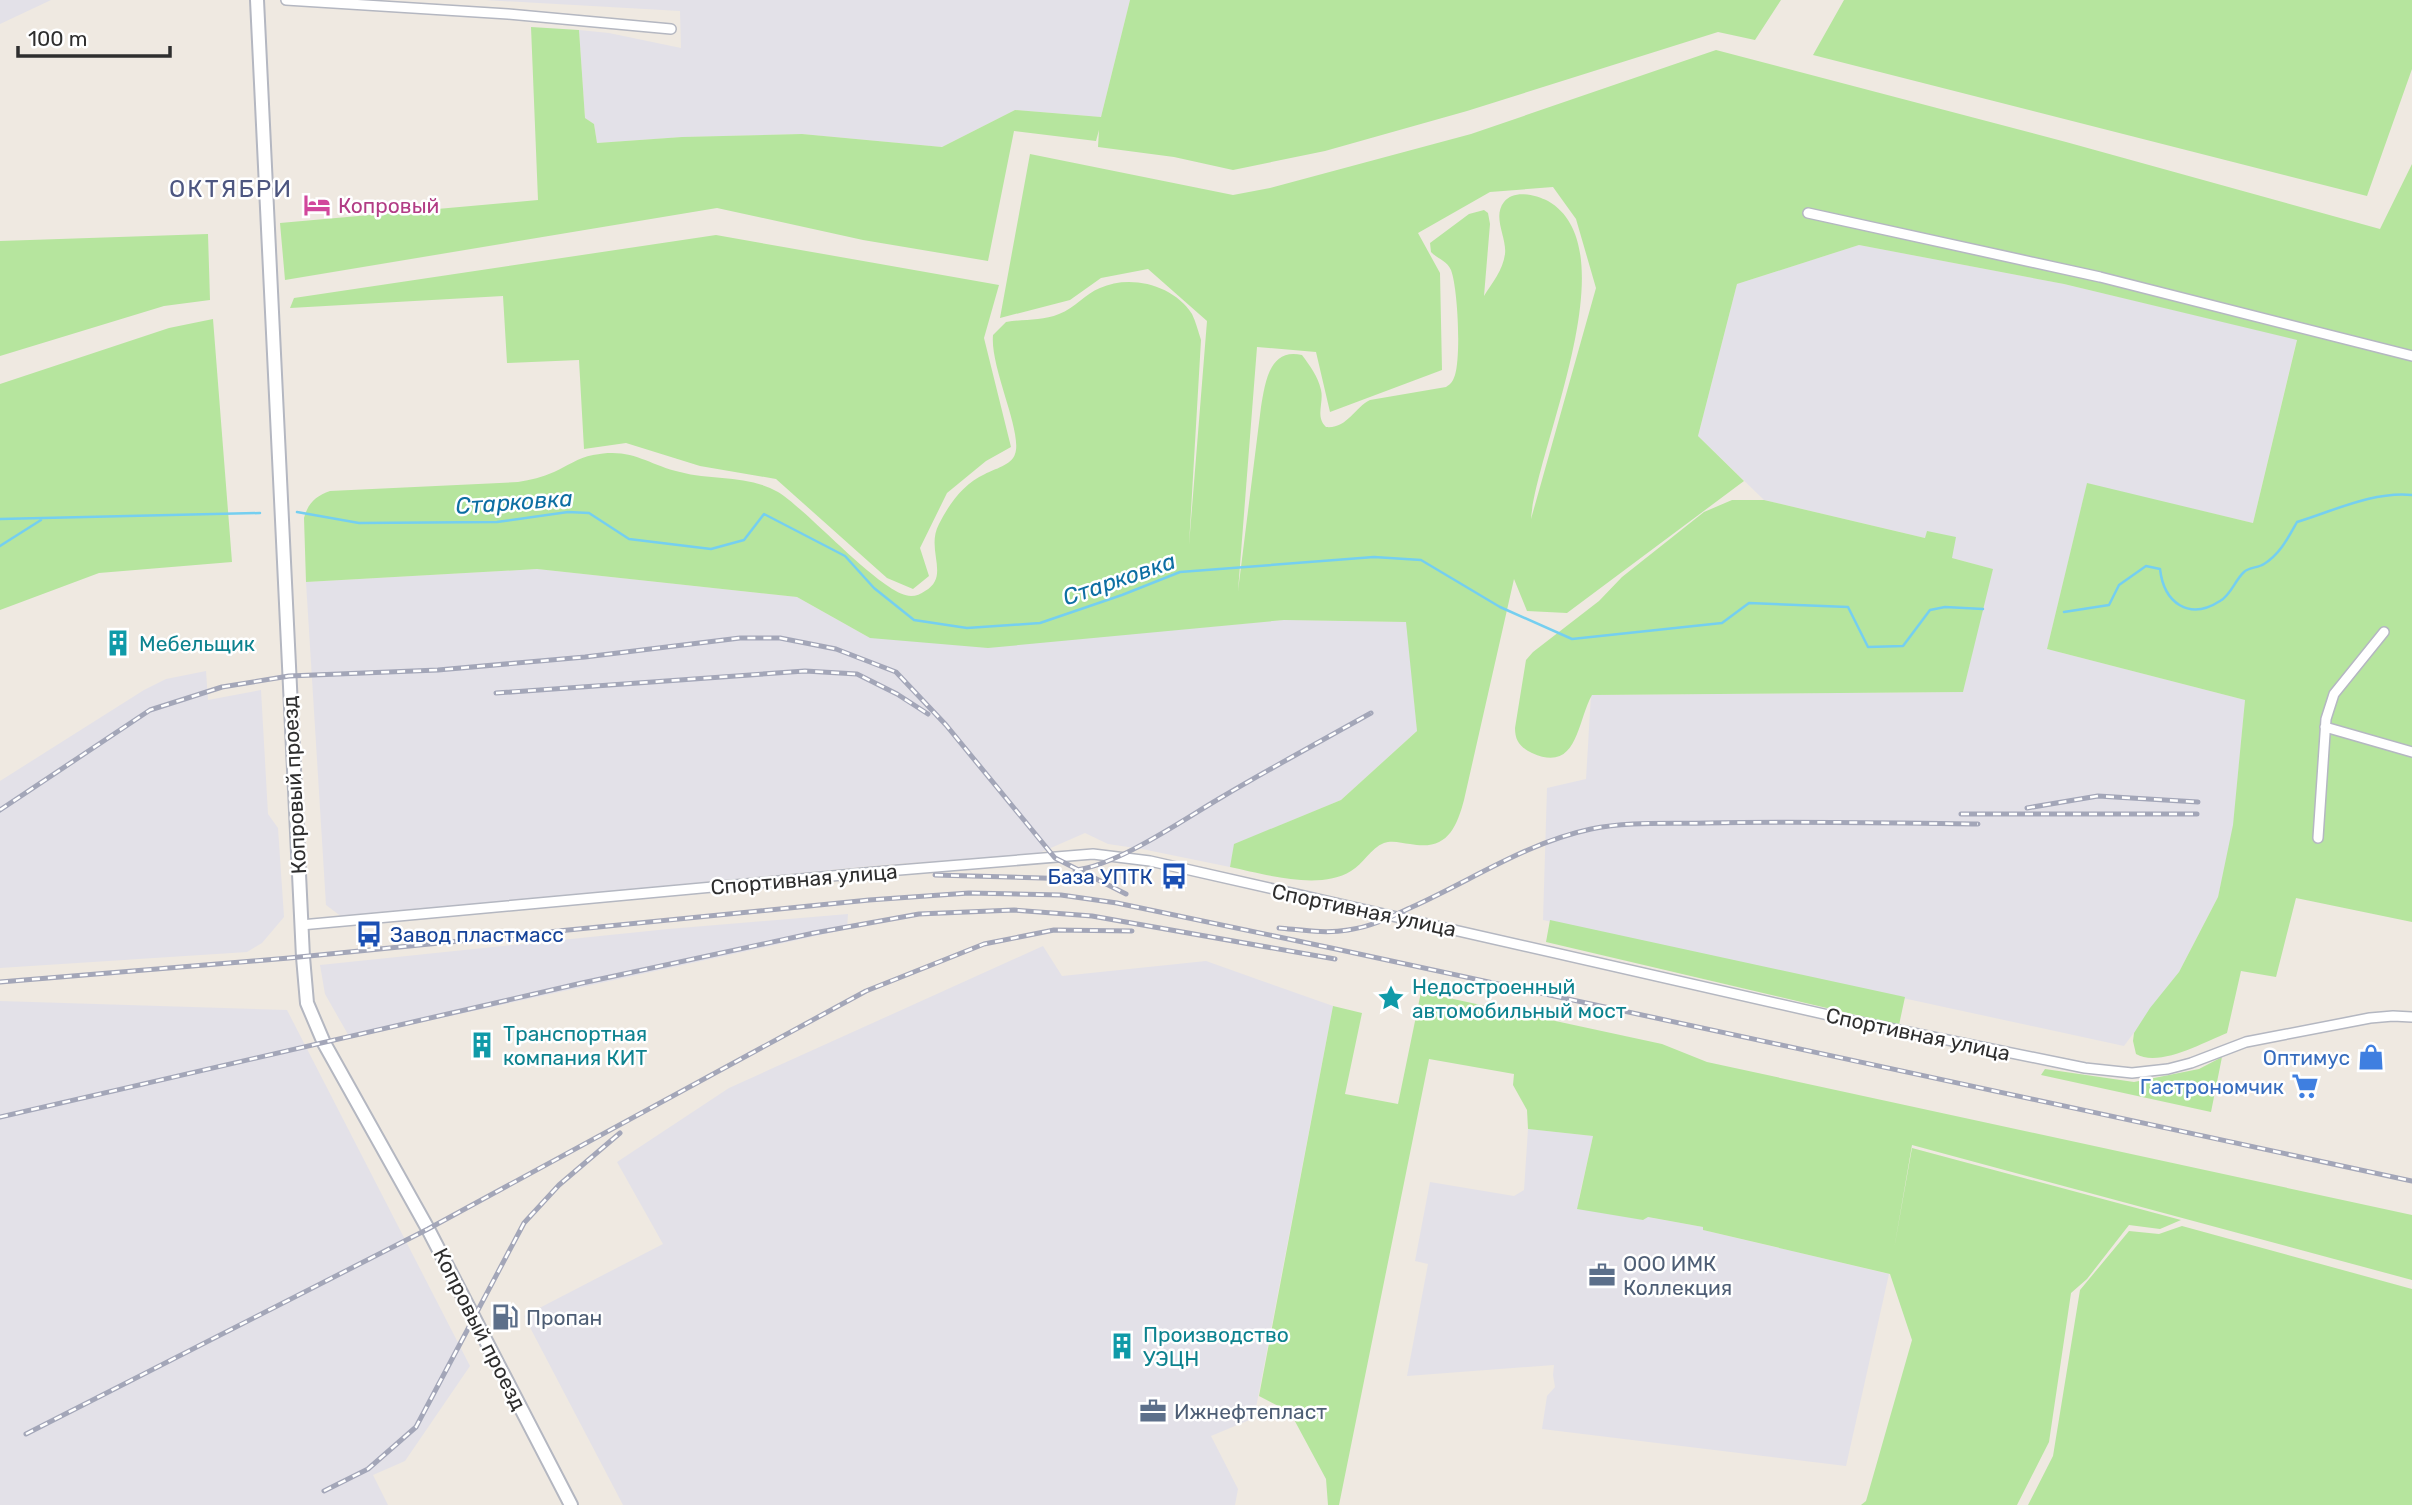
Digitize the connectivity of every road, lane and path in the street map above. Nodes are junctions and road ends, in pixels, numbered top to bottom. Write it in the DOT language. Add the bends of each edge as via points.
graph roads {
  1 [pos="257,0"];
  2 [pos="286,0"];
  3 [pos="671,29"];
  4 [pos="1808,213"];
  5 [pos="2412,356"];
  6 [pos="2384,632"];
  7 [pos="2325,727"];
  8 [pos="2412,752"];
  9 [pos="2318,838"];
  10 [pos="301,925"];
  11 [pos="2412,1017"];
  12 [pos="570,1505"];
  1 -- 10 [label="main road, Копровый проезд"];
  2 -- 3 [label="street"];
  4 -- 5 [label="street" via="2100,277"];
  6 -- 7 [label="street" via="2334,694"];
  7 -- 8 [label="street"];
  7 -- 9 [label="street"];
  10 -- 11 [label="street, Спортивная улица" via="1093,854 1150,861 1859,1022 2085,1068 2132,1073 2168,1069 2246,1042 2370,1018"];
  10 -- 12 [label="main road, Копровый проезд" via="307,1003 313,1019"];
}
